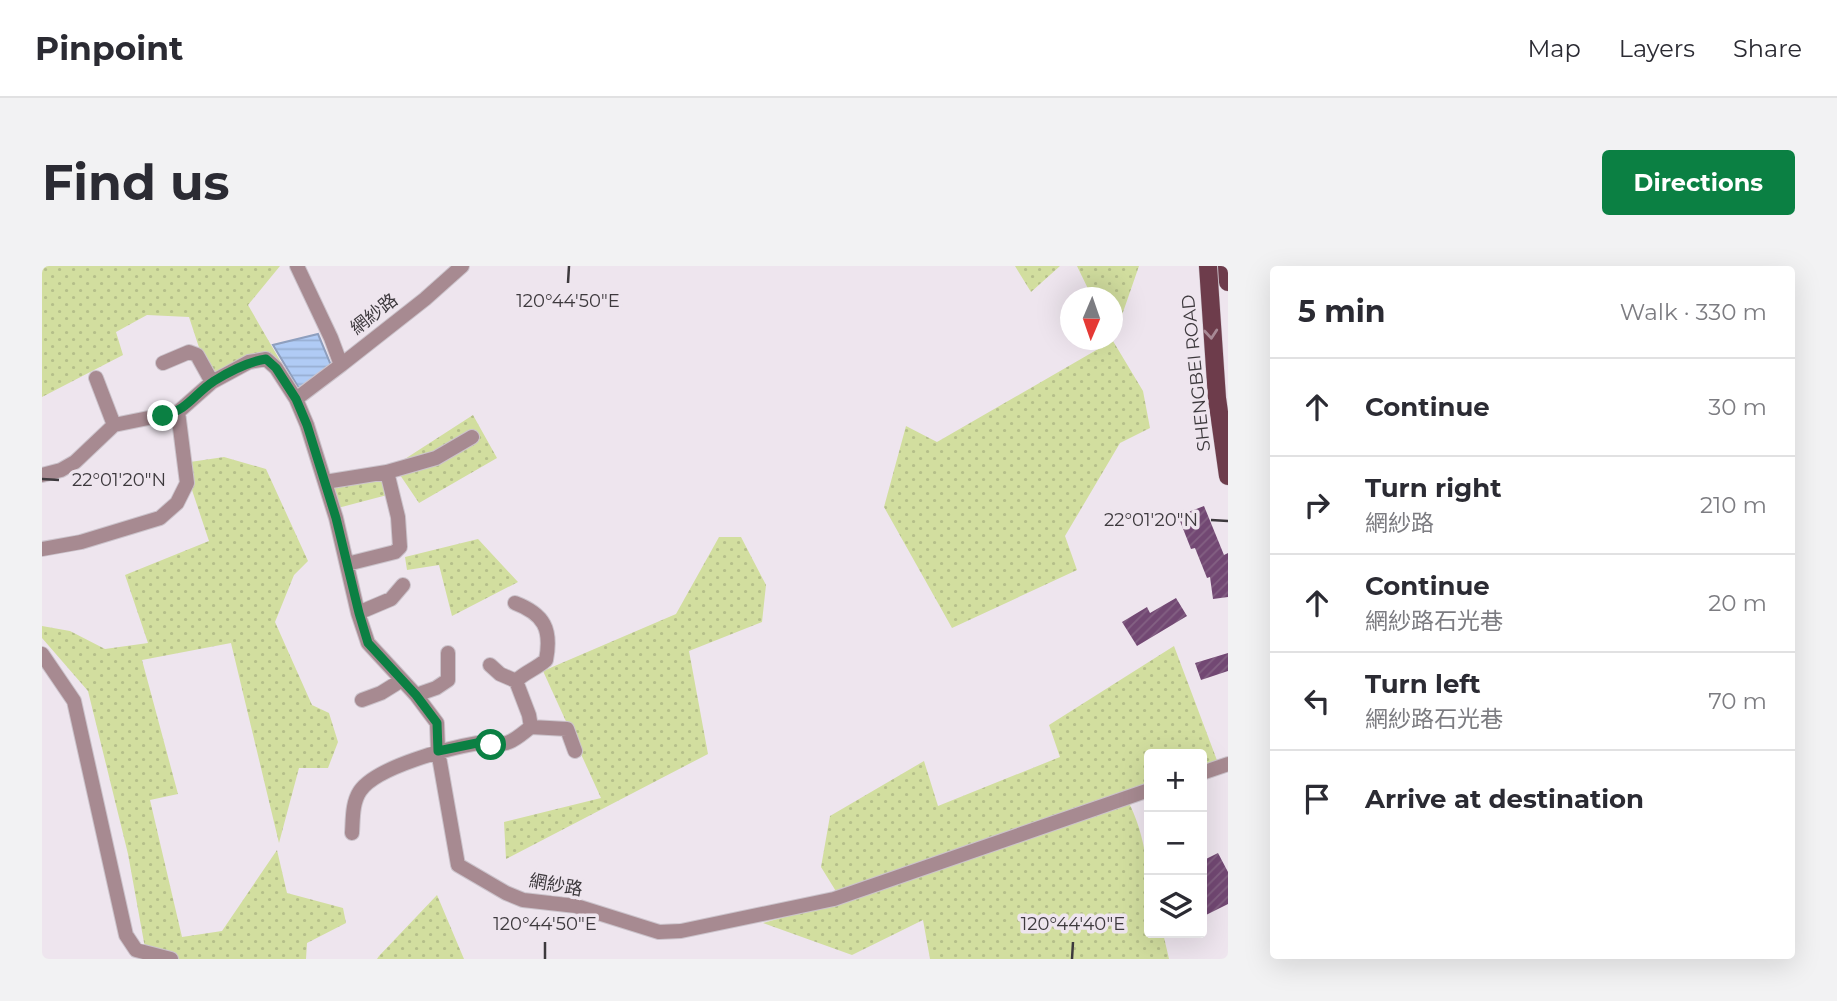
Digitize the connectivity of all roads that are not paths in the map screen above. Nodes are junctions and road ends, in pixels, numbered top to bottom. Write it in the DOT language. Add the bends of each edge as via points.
graph roads {
  1 [pos="297,266"];
  2 [pos="462,266"];
  3 [pos="1208,266"];
  4 [pos="1227,266"];
  5 [pos="1228,282"];
  6 [pos="163,363"];
  7 [pos="341,365"];
  8 [pos="96,378"];
  9 [pos="212,382"];
  10 [pos="296,399"];
  11 [pos="178,412"];
  12 [pos="114,425"];
  13 [pos="472,437"];
  14 [pos="387,472"];
  15 [pos="42,475"];
  16 [pos="1228,476"];
  17 [pos="326,482"];
  18 [pos="42,549"];
  19 [pos="347,564"];
  20 [pos="403,585"];
  21 [pos="515,603"];
  22 [pos="359,613"];
  23 [pos="448,653"];
  24 [pos="42,654"];
  25 [pos="490,665"];
  26 [pos="402,680"];
  27 [pos="516,681"];
  28 [pos="416,695"];
  29 [pos="362,700"];
  30 [pos="531,727"];
  31 [pos="438,751"];
  32 [pos="575,751"];
  33 [pos="1228,764"];
  34 [pos="1207,771"];
  35 [pos="1144,792"];
  36 [pos="352,833"];
  37 [pos="171,959"];
  1 -- 7 [label="street, 網紗路"];
  2 -- 7 [label="street, 網紗路"];
  3 -- 16 [label="main road, SHENGBEI ROAD, one-way" via="1217,398"];
  4 -- 5 [label="main road"];
  6 -- 9 [label="street" via="189,352 197,355"];
  7 -- 10 [label="street, 網紗路"];
  8 -- 12 [label="street"];
  9 -- 10 [label="street" via="249,362 266,359"];
  9 -- 11 [label="street"];
  10 -- 17 [label="street, 網紗路"];
  11 -- 12 [label="street"];
  11 -- 18 [label="street" via="187,483 177,503 160,519"];
  12 -- 15 [label="street" via="75,462"];
  13 -- 14 [label="street" via="436,458"];
  14 -- 17 [label="street"];
  14 -- 19 [label="street" via="400,547"];
  17 -- 19 [label="street, 網紗路"];
  19 -- 22 [label="street, 網紗路"];
  20 -- 22 [label="street" via="391,599"];
  21 -- 27 [label="street" via="533,610 546,626 548,644 546,660"];
  22 -- 26 [label="street, 網紗路" via="368,643"];
  23 -- 28 [label="street" via="448,680"];
  24 -- 37 [label="street" via="74,701 127,935 136,950"];
  25 -- 27 [label="street"];
  26 -- 28 [label="street, 網紗路"];
  26 -- 29 [label="street"];
  27 -- 30 [label="street"];
  28 -- 31 [label="street, 網紗路" via="437,723"];
  30 -- 31 [label="street" via="508,743 482,742"];
  30 -- 32 [label="street" via="568,729"];
  31 -- 35 [label="street, 網紗路" via="458,865 523,900 576,906 659,932 681,932 834,899"];
  31 -- 36 [label="street" via="367,782 358,794"];
  33 -- 34 [label="street"];
}
